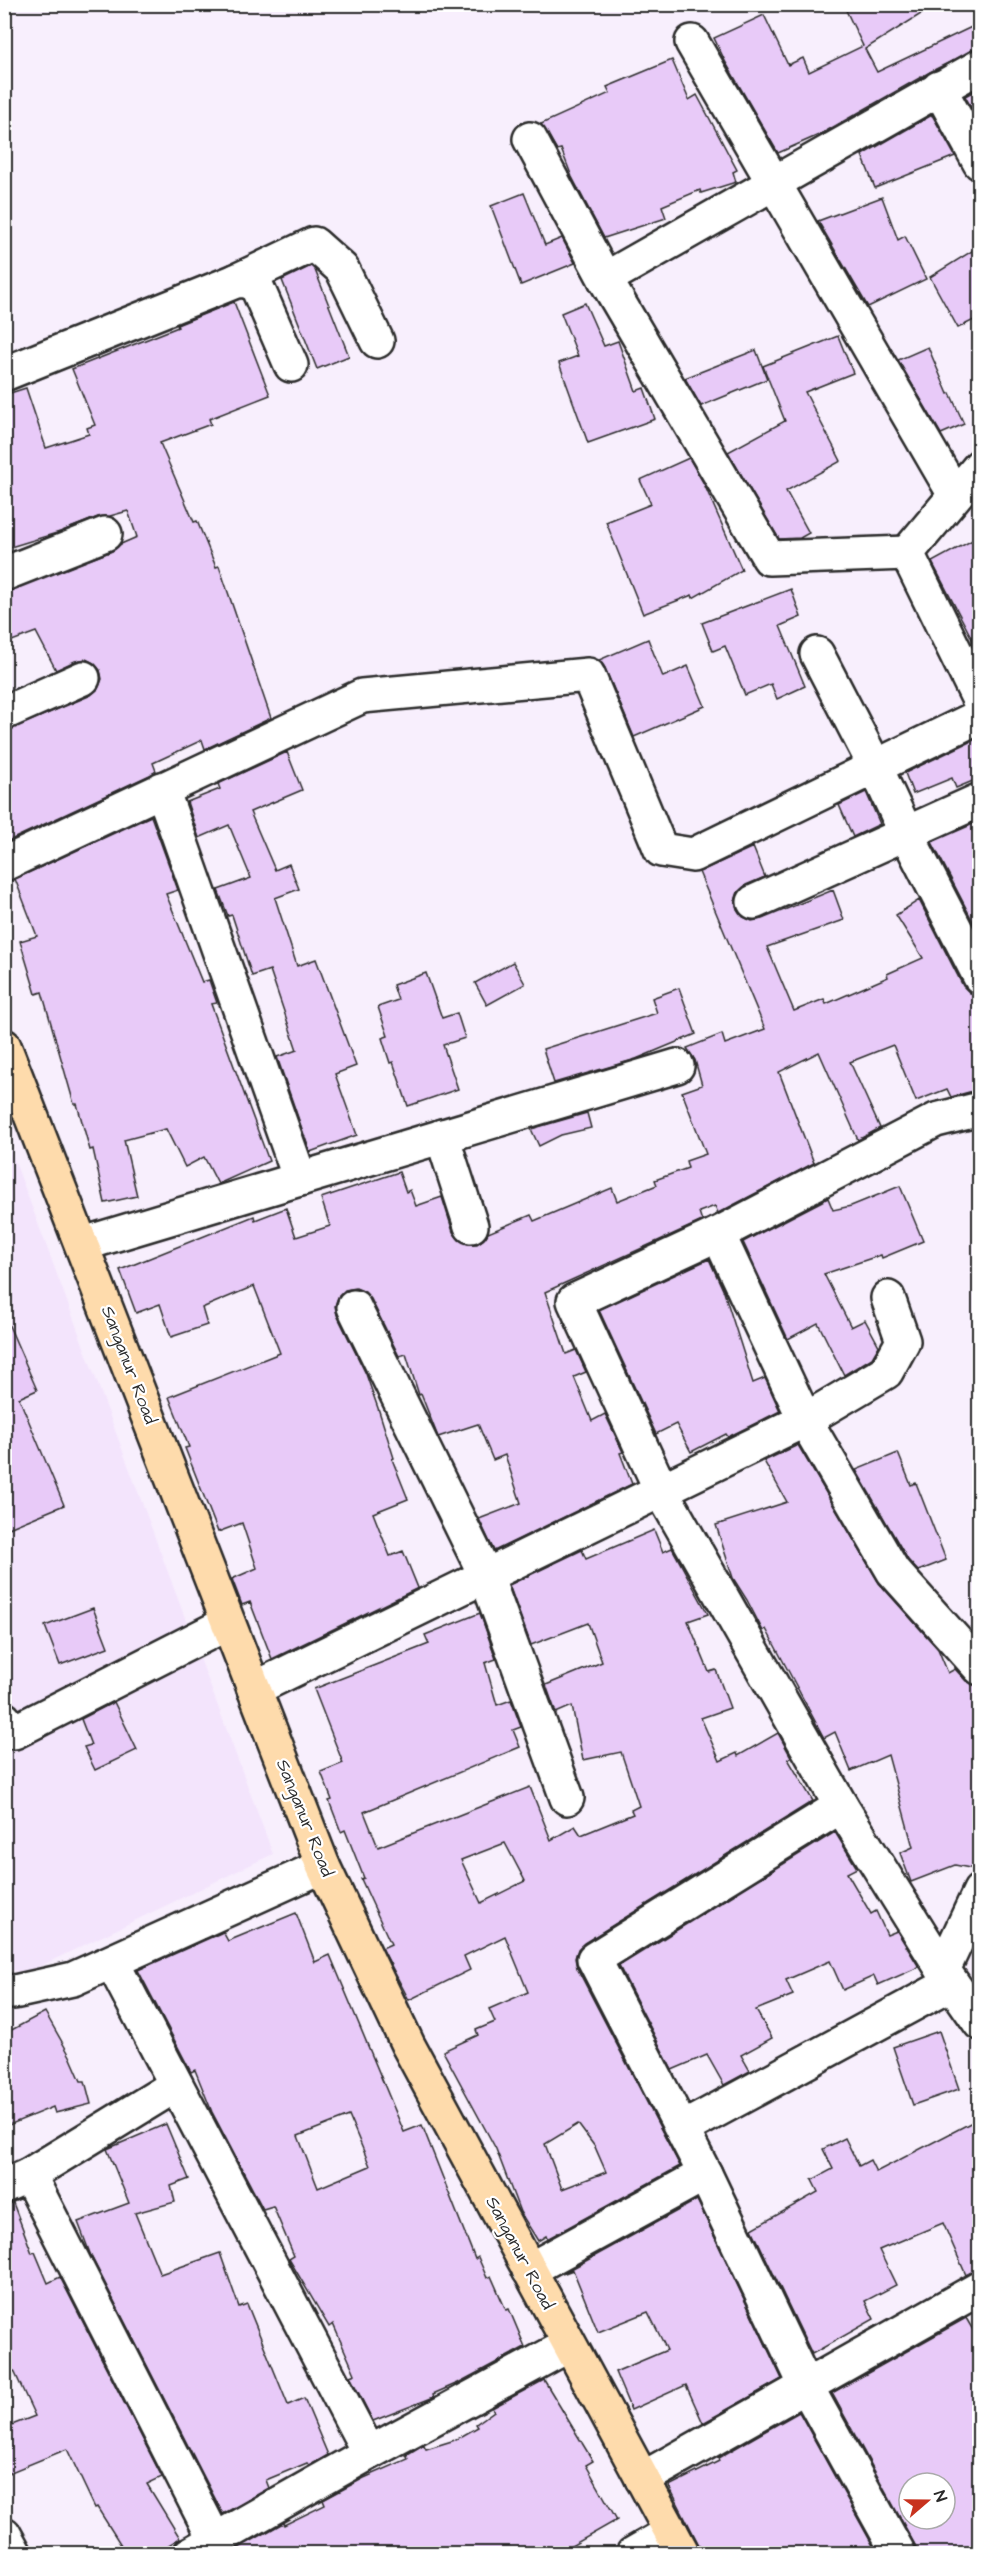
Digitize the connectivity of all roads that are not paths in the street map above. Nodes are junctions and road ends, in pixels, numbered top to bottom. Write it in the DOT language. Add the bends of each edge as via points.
graph roads {
  1 [pos="692,42"];
  2 [pos="980,66"];
  3 [pos="939,88"];
  4 [pos="530,139"];
  5 [pos="980,163"];
  6 [pos="773,183"];
  7 [pos="605,279"];
  8 [pos="236,281"];
  9 [pos="377,341"];
  10 [pos="291,365"];
  11 [pos="4,374"];
  12 [pos="980,466"];
  13 [pos="955,495"];
  14 [pos="105,534"];
  15 [pos="907,553"];
  16 [pos="4,574"];
  17 [pos="817,654"];
  18 [pos="83,678"];
  19 [pos="980,702"];
  20 [pos="4,713"];
  21 [pos="980,716"];
  22 [pos="875,766"];
  23 [pos="162,789"];
  24 [pos="980,800"];
  25 [pos="906,833"];
  26 [pos="4,864"];
  27 [pos="754,902"];
  28 [pos="980,977"];
  29 [pos="4,1047"];
  30 [pos="677,1066"];
  31 [pos="980,1109"];
  32 [pos="442,1136"];
  33 [pos="300,1179"];
  34 [pos="471,1226"];
  35 [pos="718,1234"];
  36 [pos="83,1244"];
  37 [pos="888,1298"];
  38 [pos="354,1307"];
  39 [pos="805,1420"];
  40 [pos="662,1492"];
  41 [pos="486,1576"];
  42 [pos="228,1623"];
  43 [pos="980,1668"];
  44 [pos="254,1689"];
  45 [pos="4,1719"];
  46 [pos="567,1798"];
  47 [pos="841,1806"];
  48 [pos="323,1866"];
  49 [pos="980,1891"];
  50 [pos="112,1962"];
  51 [pos="947,1977"];
  52 [pos="4,1991"];
  53 [pos="980,2023"];
  54 [pos="176,2085"];
  55 [pos="682,2129"];
  56 [pos="705,2174"];
  57 [pos="17,2181"];
  58 [pos="529,2270"];
  59 [pos="980,2288"];
  60 [pos="569,2344"];
  61 [pos="806,2386"];
  62 [pos="369,2453"];
  63 [pos="642,2480"];
  64 [pos="4,2534"];
  65 [pos="677,2543"];
  66 [pos="202,2547"];
  67 [pos="15,2553"];
  68 [pos="633,2553"];
  69 [pos="899,2553"];
  1 -- 6 [label="street"];
  2 -- 3 [label="street"];
  3 -- 5 [label="street"];
  3 -- 6 [label="street"];
  4 -- 7 [label="street"];
  6 -- 7 [label="street"];
  6 -- 13 [label="street"];
  7 -- 15 [label="street" via="769,558"];
  8 -- 9 [label="street" via="314,244 342,269"];
  8 -- 10 [label="street" via="248,280 257,287"];
  8 -- 11 [label="street"];
  12 -- 13 [label="street"];
  13 -- 15 [label="street"];
  14 -- 16 [label="street"];
  15 -- 19 [label="street"];
  17 -- 22 [label="street"];
  18 -- 20 [label="street"];
  21 -- 22 [label="street"];
  22 -- 23 [label="street" via="693,855 661,850 588,675 362,696"];
  22 -- 25 [label="street"];
  23 -- 26 [label="street"];
  23 -- 33 [label="street"];
  24 -- 25 [label="street"];
  25 -- 27 [label="street"];
  25 -- 28 [label="street"];
  29 -- 36 [label="main road, Sanganur Road"];
  30 -- 32 [label="street"];
  31 -- 35 [label="street" via="936,1120"];
  32 -- 33 [label="street"];
  32 -- 34 [label="street"];
  33 -- 36 [label="street"];
  35 -- 39 [label="street"];
  35 -- 40 [label="street" via="574,1301"];
  36 -- 42 [label="main road, Sanganur Road"];
  37 -- 39 [label="street" via="903,1341 886,1372"];
  38 -- 41 [label="street"];
  39 -- 40 [label="street"];
  39 -- 43 [label="street" via="893,1571"];
  40 -- 41 [label="street"];
  40 -- 47 [label="street"];
  41 -- 44 [label="street"];
  41 -- 46 [label="street"];
  42 -- 44 [label="main road, Sanganur Road"];
  42 -- 45 [label="street" via="14,1732"];
  44 -- 48 [label="main road, Sanganur Road"];
  47 -- 51 [label="street"];
  47 -- 55 [label="street" via="594,1959"];
  48 -- 50 [label="street"];
  48 -- 58 [label="main road, Sanganur Road" via="408,2045"];
  49 -- 51 [label="street"];
  50 -- 52 [label="street" via="73,1979"];
  50 -- 54 [label="street"];
  51 -- 53 [label="street"];
  51 -- 55 [label="street"];
  54 -- 57 [label="street"];
  54 -- 62 [label="street"];
  55 -- 56 [label="street"];
  56 -- 58 [label="street"];
  56 -- 61 [label="street"];
  57 -- 66 [label="street"];
  58 -- 60 [label="main road, Sanganur Road"];
  59 -- 61 [label="street"];
  60 -- 62 [label="street"];
  60 -- 63 [label="main road, Sanganur Road"];
  61 -- 63 [label="street"];
  61 -- 69 [label="street"];
  62 -- 66 [label="street"];
  63 -- 65 [label="main road, Sanganur Road"];
  64 -- 67 [label="street"];
  65 -- 68 [label="street"];
}
